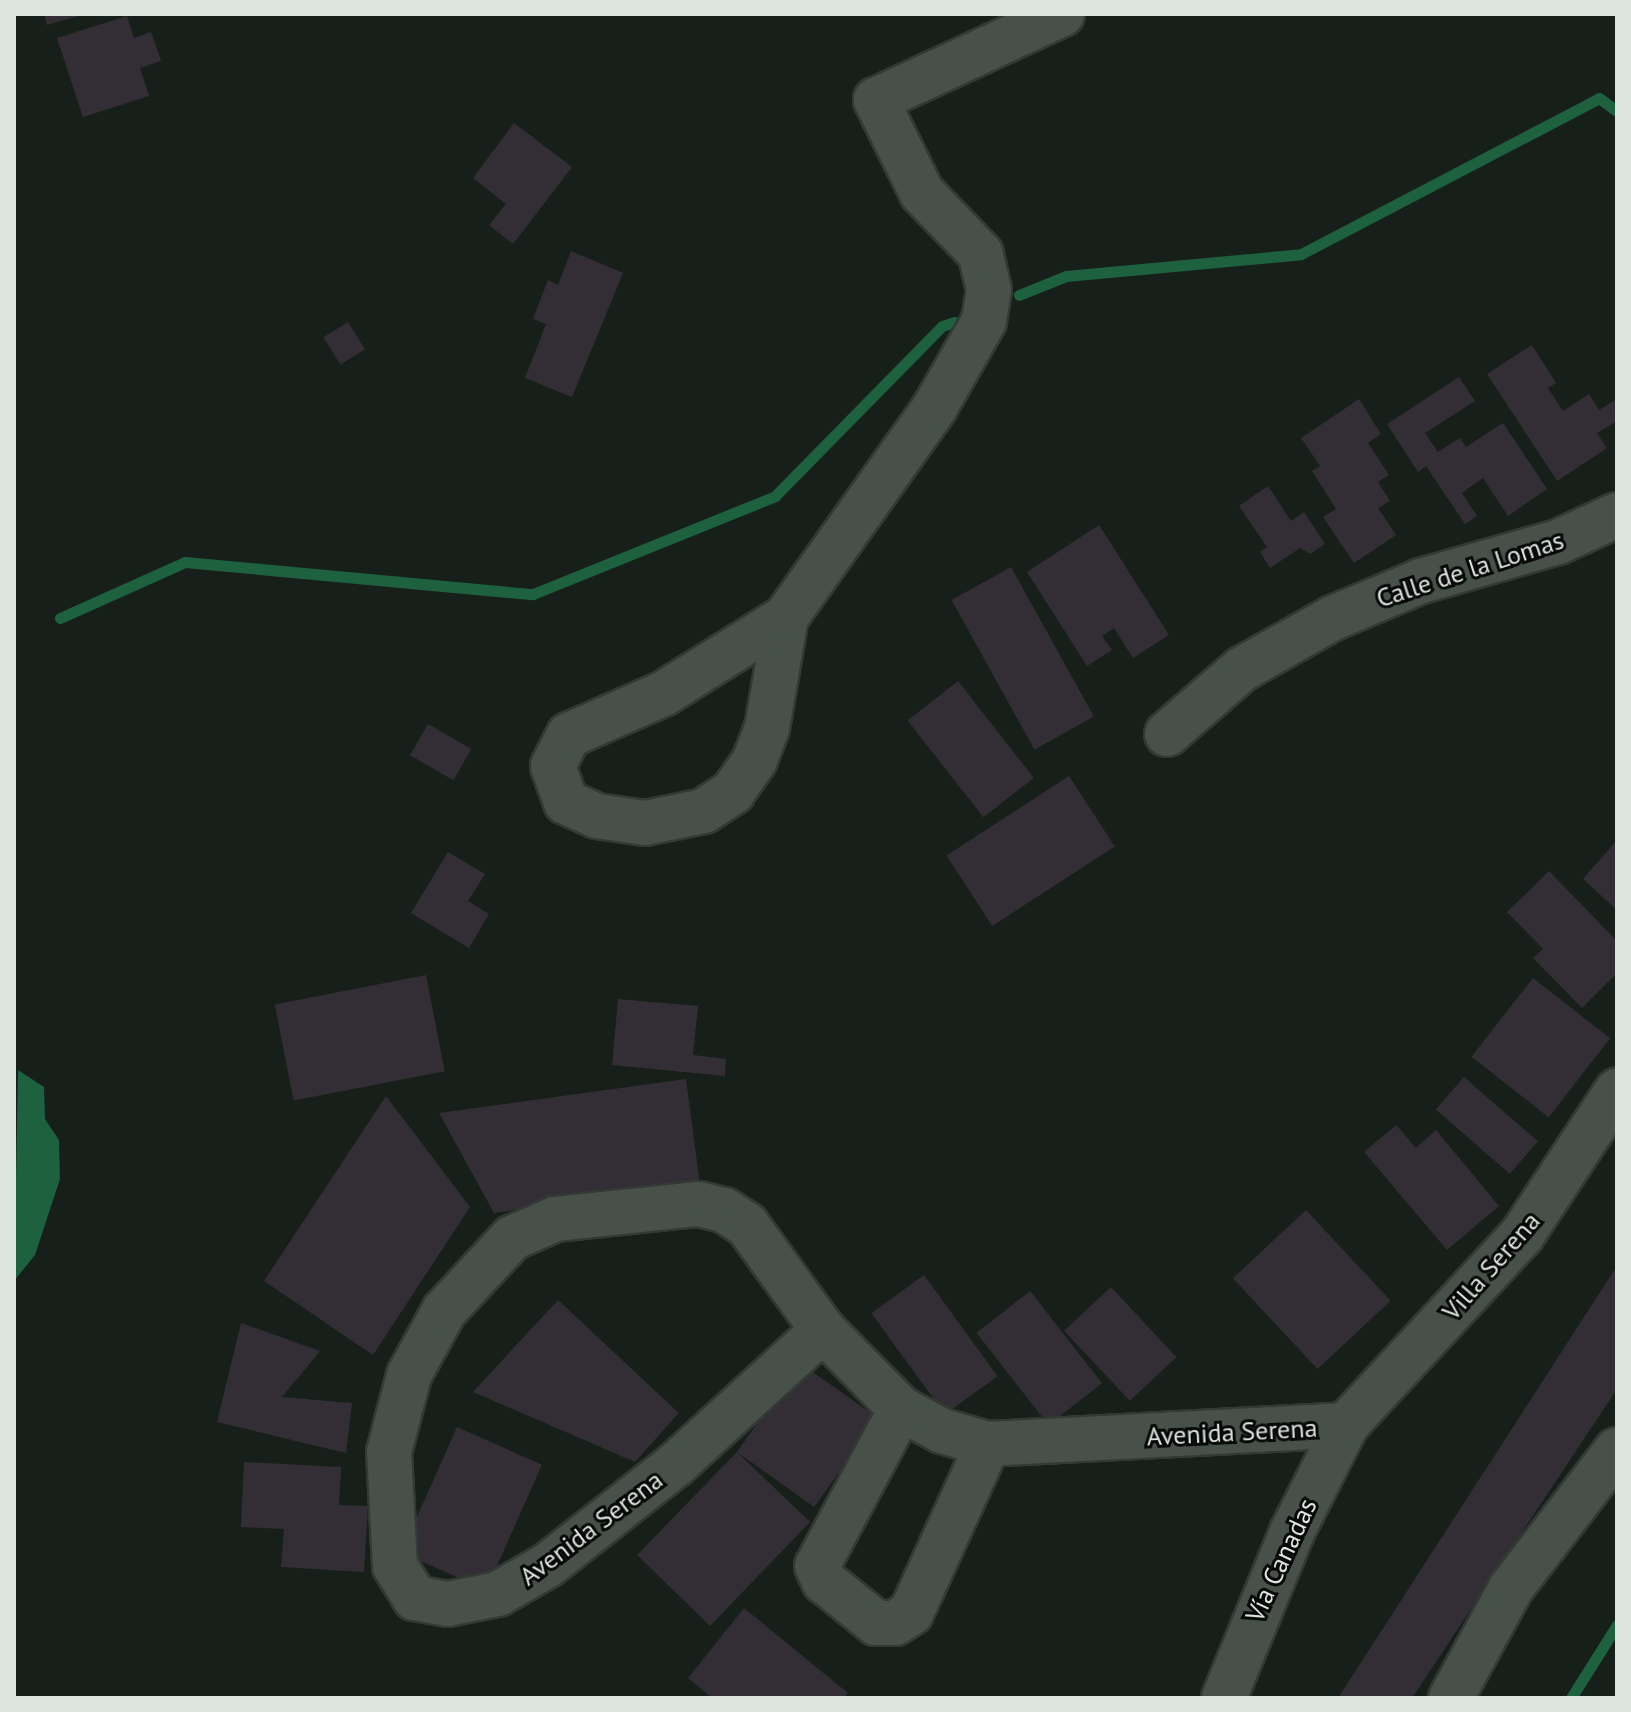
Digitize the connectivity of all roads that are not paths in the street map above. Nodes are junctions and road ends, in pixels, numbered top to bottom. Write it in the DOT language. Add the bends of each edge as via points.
graph roads {
  1 [pos="1062,14"];
  2 [pos="1617,515"];
  3 [pos="786,617"];
  4 [pos="1167,734"];
  5 [pos="1617,1091"];
  6 [pos="823,1330"];
  7 [pos="901,1409"];
  8 [pos="1346,1425"];
  9 [pos="988,1444"];
  10 [pos="1617,1450"];
  11 [pos="1224,1698"];
  12 [pos="1451,1698"];
  1 -- 3 [label="street" via="876,100 922,193 975,243 989,302 975,342 935,407"];
  2 -- 4 [label="street, Calle de la Lomas" via="1558,542 1421,581 1333,618 1242,669"];
  3 -- 3 [label="street" via="663,694 569,735 553,766 566,802 597,816 645,823 704,811 733,792 755,760 767,728"];
  5 -- 8 [label="street, Villa Serena" via="1522,1235"];
  6 -- 6 [label="street, Avenida Serena" via="747,1225 724,1210 698,1204 555,1219 512,1238 444,1311 409,1375 389,1452 395,1566 415,1598 448,1604 498,1594 548,1565 675,1465"];
  6 -- 7 [label="street, Avenida Serena"];
  7 -- 9 [label="street, Avenida Serena" via="942,1431"];
  7 -- 9 [label="street" via="817,1566 824,1581 876,1623 895,1623 911,1613"];
  8 -- 9 [label="street, Avenida Serena"];
  8 -- 11 [label="street, Vía Canadas" via="1292,1532"];
  10 -- 12 [label="street" via="1511,1588"];
}
